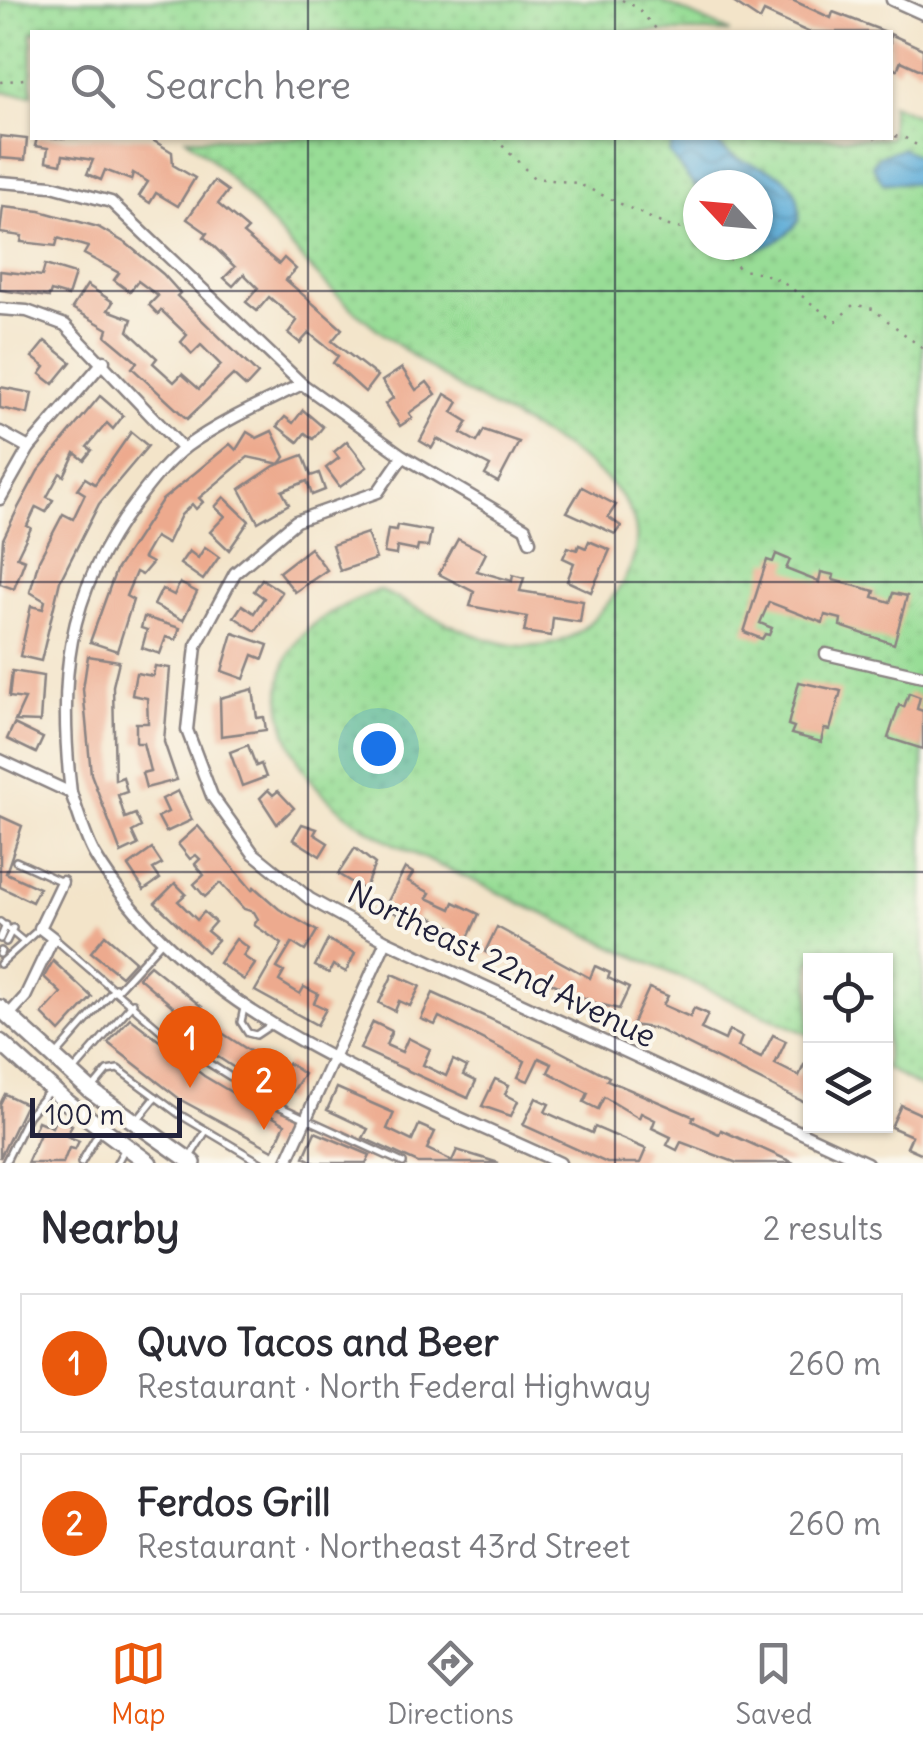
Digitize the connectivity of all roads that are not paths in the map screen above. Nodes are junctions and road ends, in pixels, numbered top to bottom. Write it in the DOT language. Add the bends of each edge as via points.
graph roads {
  1 [pos="892,0"];
  2 [pos="923,14"];
  3 [pos="0,182"];
  4 [pos="0,309"];
  5 [pos="104,362"];
  6 [pos="302,384"];
  7 [pos="0,432"];
  8 [pos="29,448"];
  9 [pos="183,449"];
  10 [pos="403,456"];
  11 [pos="0,498"];
  12 [pos="530,541"];
  13 [pos="826,654"];
  14 [pos="923,676"];
  15 [pos="0,760"];
  16 [pos="71,794"];
  17 [pos="16,861"];
  18 [pos="62,882"];
  19 [pos="6,925"];
  20 [pos="40,928"];
  21 [pos="54,938"];
  22 [pos="3,941"];
  23 [pos="162,941"];
  24 [pos="24,942"];
  25 [pos="386,942"];
  26 [pos="1,958"];
  27 [pos="116,989"];
  28 [pos="133,1002"];
  29 [pos="244,1005"];
  30 [pos="4,1012"];
  31 [pos="274,1023"];
  32 [pos="0,1042"];
  33 [pos="332,1056"];
  34 [pos="53,1058"];
  35 [pos="80,1082"];
  36 [pos="57,1094"];
  37 [pos="156,1097"];
  38 [pos="305,1118"];
  39 [pos="134,1124"];
  40 [pos="101,1129"];
  41 [pos="206,1131"];
  42 [pos="126,1147"];
  43 [pos="191,1161"];
  44 [pos="287,1162"];
  45 [pos="4,1163"];
  46 [pos="82,1163"];
  47 [pos="117,1163"];
  48 [pos="149,1163"];
  49 [pos="261,1163"];
  50 [pos="403,1163"];
  51 [pos="560,1163"];
  52 [pos="867,1163"];
  1 -- 2 [label="street"];
  3 -- 6 [label="street" via="52,186 112,202"];
  4 -- 5 [label="street" via="27,310 65,324"];
  5 -- 8 [label="street"];
  5 -- 9 [label="street"];
  6 -- 9 [label="street"];
  6 -- 10 [label="street"];
  7 -- 8 [label="street"];
  8 -- 11 [label="street"];
  9 -- 16 [label="street" via="112,533 72,626 64,733"];
  10 -- 12 [label="street" via="525,528"];
  10 -- 25 [label="street, Northeast 22nd Avenue" via="378,492 296,521 236,573 196,646 187,730 212,796 252,853 310,899"];
  13 -- 14 [label="street"];
  15 -- 16 [label="street"];
  16 -- 23 [label="street" via="94,855"];
  17 -- 18 [label="lane"];
  18 -- 20 [label="street"];
  19 -- 22 [label="lane"];
  19 -- 24 [label="lane"];
  20 -- 21 [label="street"];
  20 -- 24 [label="lane"];
  21 -- 27 [label="lane"];
  21 -- 30 [label="street" via="25,997"];
  23 -- 27 [label="lane"];
  23 -- 29 [label="street"];
  24 -- 26 [label="lane"];
  25 -- 33 [label="street"];
  25 -- 52 [label="street, Northeast 22nd Avenue"];
  27 -- 28 [label="lane"];
  27 -- 34 [label="lane"];
  28 -- 35 [label="lane"];
  28 -- 38 [label="lane" via="172,1040"];
  29 -- 31 [label="street"];
  29 -- 31 [label="lane" via="241,1022 248,1033"];
  30 -- 34 [label="main road"];
  31 -- 33 [label="street"];
  32 -- 36 [label="main road"];
  33 -- 38 [label="street"];
  33 -- 51 [label="street"];
  34 -- 35 [label="main road"];
  35 -- 36 [label="street"];
  35 -- 37 [label="lane" via="114,1067"];
  35 -- 39 [label="main road"];
  36 -- 40 [label="main road"];
  36 -- 45 [label="lane" via="28,1116"];
  37 -- 39 [label="lane"];
  37 -- 41 [label="lane"];
  38 -- 44 [label="street"];
  38 -- 50 [label="lane"];
  39 -- 43 [label="main road"];
  40 -- 42 [label="main road"];
  40 -- 46 [label="lane"];
  41 -- 43 [label="lane"];
  41 -- 49 [label="lane"];
  42 -- 47 [label="lane"];
  42 -- 48 [label="main road"];
}
